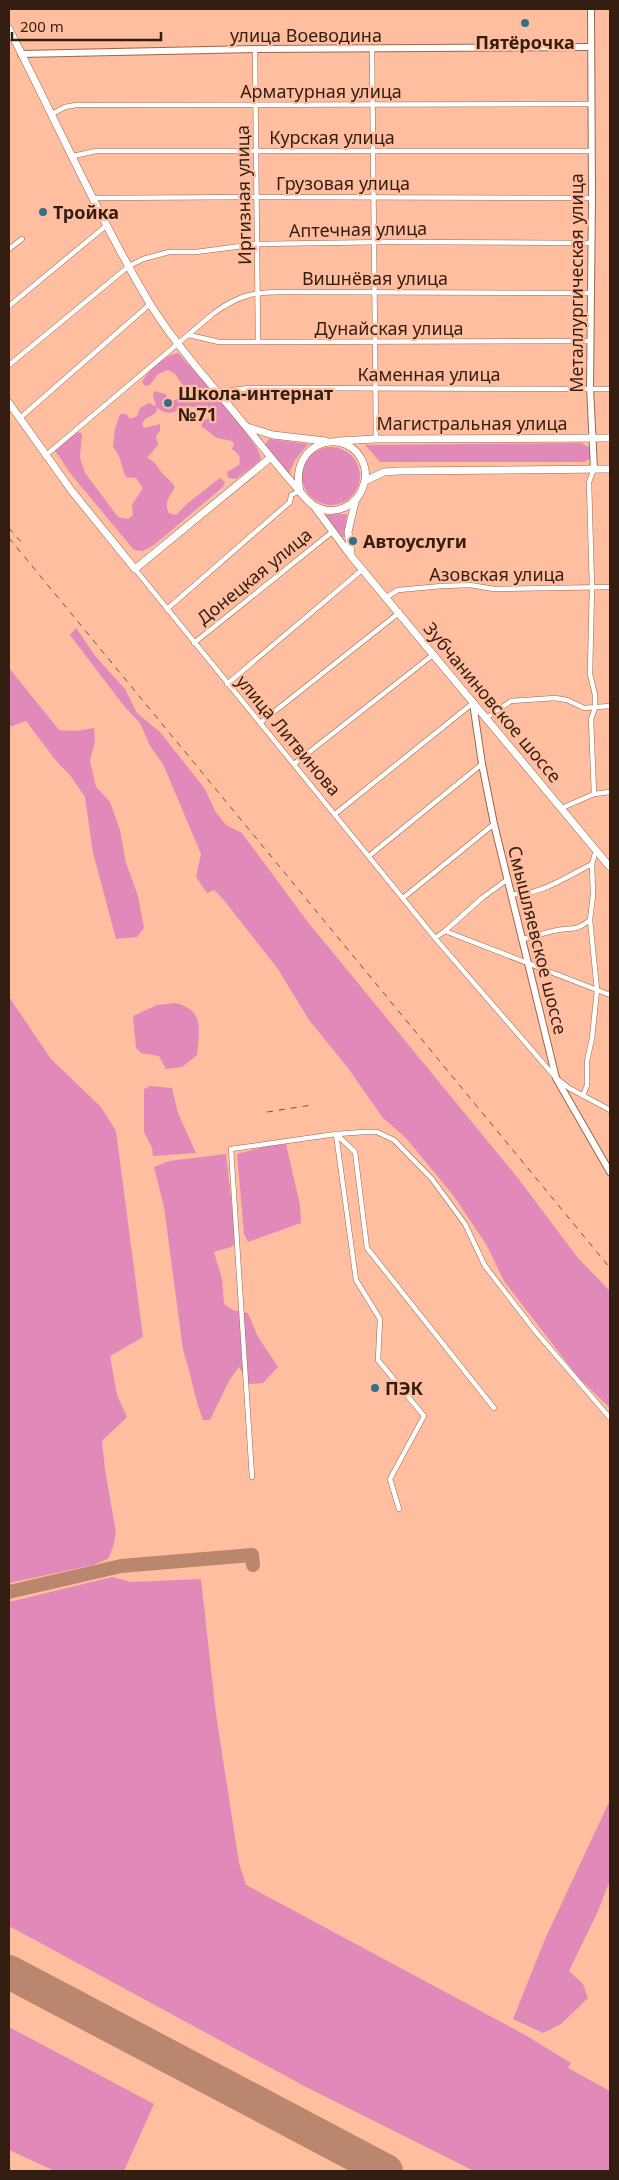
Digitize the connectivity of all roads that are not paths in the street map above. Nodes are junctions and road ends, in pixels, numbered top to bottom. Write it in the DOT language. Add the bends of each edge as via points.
graph roads {
  1 [pos="591,9"];
  2 [pos="9,29"];
  3 [pos="591,47"];
  4 [pos="255,49"];
  5 [pos="372,49"];
  6 [pos="21,54"];
  7 [pos="373,104"];
  8 [pos="592,104"];
  9 [pos="256,105"];
  10 [pos="52,114"];
  11 [pos="256,151"];
  12 [pos="373,151"];
  13 [pos="592,151"];
  14 [pos="73,156"];
  15 [pos="256,196"];
  16 [pos="93,198"];
  17 [pos="374,198"];
  18 [pos="592,198"];
  19 [pos="107,225"];
  20 [pos="22,239"];
  21 [pos="374,243"];
  22 [pos="591,243"];
  23 [pos="257,244"];
  24 [pos="9,250"];
  25 [pos="129,266"];
  26 [pos="258,292"];
  27 [pos="375,292"];
  28 [pos="591,293"];
  29 [pos="150,304"];
  30 [pos="9,306"];
  31 [pos="189,335"];
  32 [pos="258,341"];
  33 [pos="591,341"];
  34 [pos="375,342"];
  35 [pos="177,344"];
  36 [pos="9,365"];
  37 [pos="376,387"];
  38 [pos="590,388"];
  39 [pos="610,389"];
  40 [pos="222,399"];
  41 [pos="9,403"];
  42 [pos="20,418"];
  43 [pos="246,427"];
  44 [pos="591,438"];
  45 [pos="610,438"];
  46 [pos="376,439"];
  47 [pos="333,442"];
  48 [pos="46,456"];
  49 [pos="270,458"];
  50 [pos="594,469"];
  51 [pos="610,469"];
  52 [pos="365,481"];
  53 [pos="300,491"];
  54 [pos="355,502"];
  55 [pos="312,504"];
  56 [pos="332,532"];
  57 [pos="352,556"];
  58 [pos="135,569"];
  59 [pos="362,569"];
  60 [pos="592,587"];
  61 [pos="610,587"];
  62 [pos="387,596"];
  63 [pos="167,609"];
  64 [pos="400,612"];
  65 [pos="194,643"];
  66 [pos="434,654"];
  67 [pos="227,684"];
  68 [pos="473,702"];
  69 [pos="610,706"];
  70 [pos="595,708"];
  71 [pos="486,718"];
  72 [pos="260,723"];
  73 [pos="294,764"];
  74 [pos="482,764"];
  75 [pos="610,792"];
  76 [pos="594,794"];
  77 [pos="562,808"];
  78 [pos="335,814"];
  79 [pos="494,824"];
  80 [pos="596,850"];
  81 [pos="369,856"];
  82 [pos="592,864"];
  83 [pos="610,867"];
  84 [pos="508,879"];
  85 [pos="512,894"];
  86 [pos="403,898"];
  87 [pos="590,920"];
  88 [pos="445,931"];
  89 [pos="435,938"];
  90 [pos="522,939"];
  91 [pos="528,962"];
  92 [pos="597,990"];
  93 [pos="610,995"];
  94 [pos="556,1078"];
  95 [pos="583,1096"];
  96 [pos="610,1110"];
  97 [pos="336,1134"];
  98 [pos="610,1172"];
  99 [pos="494,1408"];
  100 [pos="610,1418"];
  101 [pos="252,1477"];
  102 [pos="400,1509"];
  1 -- 3 [label="street, Металлургическая улица"];
  2 -- 6 [label="main road"];
  3 -- 5 [label="street, улица Воеводина"];
  3 -- 8 [label="street, Металлургическая улица"];
  4 -- 5 [label="street, улица Воеводина"];
  4 -- 6 [label="street, улица Воеводина"];
  4 -- 9 [label="street, Иргизная улица"];
  5 -- 7 [label="street"];
  6 -- 10 [label="main road"];
  7 -- 8 [label="street, Арматурная улица"];
  7 -- 9 [label="street, Арматурная улица"];
  7 -- 12 [label="street"];
  8 -- 13 [label="street, Металлургическая улица"];
  9 -- 10 [label="street, Арматурная улица" via="76,105"];
  9 -- 11 [label="street, Иргизная улица"];
  10 -- 14 [label="main road"];
  11 -- 12 [label="street, Курская улица"];
  11 -- 14 [label="street, Курская улица" via="96,151"];
  11 -- 15 [label="street, Иргизная улица"];
  12 -- 13 [label="street, Курская улица"];
  12 -- 17 [label="street"];
  13 -- 18 [label="street, Металлургическая улица"];
  14 -- 16 [label="main road"];
  15 -- 16 [label="street, Грузовая улица"];
  15 -- 17 [label="street, Грузовая улица"];
  15 -- 23 [label="street, Иргизная улица"];
  16 -- 19 [label="main road"];
  17 -- 18 [label="street, Грузовая улица"];
  17 -- 21 [label="street"];
  18 -- 22 [label="street, Металлургическая улица"];
  19 -- 25 [label="main road"];
  19 -- 30 [label="street"];
  20 -- 24 [label="street"];
  21 -- 22 [label="street, Аптечная улица"];
  21 -- 23 [label="street, Аптечная улица"];
  21 -- 27 [label="street"];
  22 -- 28 [label="street, Металлургическая улица"];
  23 -- 25 [label="street, Аптечная улица" via="169,252"];
  23 -- 26 [label="street, Иргизная улица"];
  25 -- 29 [label="main road"];
  25 -- 36 [label="street, Аптечная улица"];
  26 -- 27 [label="street, Вишнёвая улица"];
  26 -- 31 [label="street, Вишнёвая улица" via="230,301"];
  26 -- 32 [label="street, Иргизная улица"];
  27 -- 28 [label="street, Вишнёвая улица"];
  27 -- 34 [label="street"];
  28 -- 33 [label="street, Металлургическая улица"];
  29 -- 35 [label="main road"];
  29 -- 42 [label="street"];
  31 -- 32 [label="street, Дунайская улица" via="219,342"];
  31 -- 35 [label="street, Вишнёвая улица"];
  32 -- 34 [label="street, Дунайская улица"];
  33 -- 34 [label="street, Дунайская улица"];
  33 -- 38 [label="street, Металлургическая улица"];
  34 -- 37 [label="street"];
  35 -- 40 [label="main road"];
  35 -- 48 [label="street, Вишнёвая улица"];
  37 -- 38 [label="street, Каменная улица"];
  37 -- 40 [label="street, Каменная улица" via="250,388 232,390"];
  37 -- 46 [label="street"];
  38 -- 39 [label="street, Каменная улица"];
  38 -- 44 [label="street, Металлургическая улица"];
  40 -- 43 [label="main road"];
  41 -- 42 [label="main road, улица Литвинова"];
  42 -- 48 [label="main road, улица Литвинова"];
  43 -- 47 [label="main road" via="273,435"];
  43 -- 49 [label="main road"];
  44 -- 45 [label="main road, Магистральная улица"];
  44 -- 46 [label="main road, Магистральная улица"];
  44 -- 50 [label="street, Металлургическая улица"];
  46 -- 47 [label="main road, Магистральная улица"];
  47 -- 52 [label="main road" via="349,447 360,458"];
  47 -- 53 [label="main road" via="317,445 304,456 298,472"];
  48 -- 58 [label="main road, улица Литвинова"];
  49 -- 53 [label="main road"];
  49 -- 58 [label="main road"];
  50 -- 51 [label="main road"];
  50 -- 52 [label="main road" via="398,471 384,472"];
  50 -- 60 [label="street, Металлургическая улица" via="589,482"];
  52 -- 54 [label="main road"];
  53 -- 55 [label="main road"];
  53 -- 63 [label="street" via="291,495 290,502"];
  54 -- 55 [label="main road" via="339,510"];
  54 -- 57 [label="main road, Зубчаниновское шоссе" via="348,532"];
  55 -- 56 [label="main road, Зубчаниновское шоссе"];
  56 -- 57 [label="main road, Зубчаниновское шоссе"];
  56 -- 65 [label="street, Донецкая улица"];
  57 -- 59 [label="main road, Зубчаниновское шоссе"];
  58 -- 63 [label="street, улица Литвинова"];
  59 -- 62 [label="main road, Зубчаниновское шоссе"];
  59 -- 67 [label="street"];
  60 -- 61 [label="street, Азовская улица"];
  60 -- 62 [label="street, Азовская улица" via="494,589 442,586 398,590"];
  60 -- 70 [label="street, Металлургическая улица" via="590,674"];
  62 -- 64 [label="main road, Зубчаниновское шоссе"];
  63 -- 65 [label="street, улица Литвинова"];
  64 -- 66 [label="main road, Зубчаниновское шоссе"];
  64 -- 72 [label="street"];
  65 -- 67 [label="street, улица Литвинова"];
  66 -- 68 [label="main road, Зубчаниновское шоссе"];
  66 -- 73 [label="street"];
  67 -- 72 [label="street, улица Литвинова"];
  68 -- 71 [label="main road, Зубчаниновское шоссе"];
  68 -- 74 [label="street, Смышляевское шоссе"];
  68 -- 78 [label="street"];
  69 -- 70 [label="street"];
  70 -- 71 [label="street" via="584,708 556,698 511,701"];
  70 -- 76 [label="street, Металлургическая улица" via="591,719"];
  71 -- 77 [label="main road, Зубчаниновское шоссе"];
  72 -- 73 [label="street, улица Литвинова"];
  73 -- 78 [label="street, улица Литвинова"];
  74 -- 79 [label="street, Смышляевское шоссе"];
  74 -- 81 [label="street"];
  75 -- 76 [label="street"];
  76 -- 77 [label="street"];
  77 -- 80 [label="main road, Зубчаниновское шоссе"];
  78 -- 81 [label="street, улица Литвинова"];
  79 -- 84 [label="street, Смышляевское шоссе"];
  79 -- 86 [label="street"];
  80 -- 82 [label="street"];
  80 -- 83 [label="main road, Зубчаниновское шоссе"];
  81 -- 86 [label="street, улица Литвинова"];
  82 -- 85 [label="street" via="540,889 523,895"];
  82 -- 87 [label="street"];
  84 -- 85 [label="street, Смышляевское шоссе"];
  84 -- 88 [label="street"];
  85 -- 90 [label="street, Смышляевское шоссе"];
  86 -- 89 [label="street, улица Литвинова"];
  87 -- 90 [label="street" via="579,928"];
  87 -- 92 [label="street"];
  88 -- 89 [label="street"];
  88 -- 91 [label="street"];
  89 -- 94 [label="street, улица Литвинова"];
  90 -- 91 [label="street, Смышляевское шоссе"];
  91 -- 92 [label="street"];
  91 -- 94 [label="street, Смышляевское шоссе"];
  92 -- 93 [label="street"];
  92 -- 95 [label="street" via="587,1061 587,1085"];
  94 -- 95 [label="street, улица Литвинова"];
  94 -- 98 [label="street, Смышляевское шоссе"];
  95 -- 96 [label="street, улица Литвинова"];
  97 -- 99 [label="street" via="355,1152 367,1248"];
  97 -- 100 [label="street" via="377,1132 394,1140 432,1179 465,1224 486,1266 536,1332"];
  97 -- 101 [label="street" via="231,1149"];
  97 -- 102 [label="street" via="356,1280 380,1319 378,1360 424,1416 390,1479"];
}
